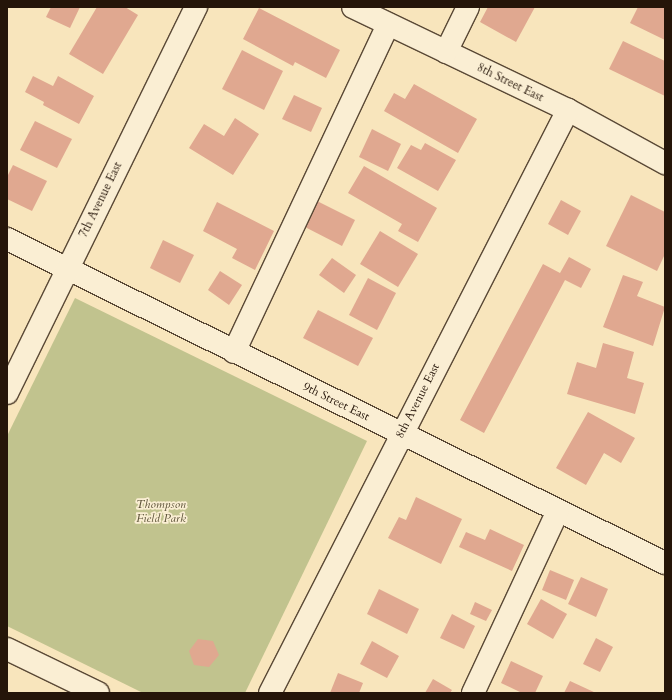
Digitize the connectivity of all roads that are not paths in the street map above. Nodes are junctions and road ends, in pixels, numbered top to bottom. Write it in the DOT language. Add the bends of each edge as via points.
graph roads {
  1 [pos="196,7"];
  2 [pos="353,7"];
  3 [pos="468,7"];
  4 [pos="388,24"];
  5 [pos="446,52"];
  6 [pos="568,110"];
  7 [pos="665,163"];
  8 [pos="7,239"];
  9 [pos="68,269"];
  10 [pos="234,352"];
  11 [pos="7,393"];
  12 [pos="402,434"];
  13 [pos="558,511"];
  14 [pos="665,563"];
  15 [pos="7,648"];
  16 [pos="72,687"];
  17 [pos="98,693"];
  18 [pos="270,693"];
  19 [pos="473,693"];
  1 -- 9 [label="street, 7th Avenue East"];
  2 -- 4 [label="street, 8th Street East"];
  3 -- 5 [label="street"];
  4 -- 5 [label="street, 8th Street East"];
  4 -- 10 [label="street"];
  5 -- 6 [label="street, 8th Street East"];
  6 -- 7 [label="street, 8th Street East"];
  6 -- 12 [label="street, 8th Avenue East"];
  8 -- 9 [label="street, 9th Street East"];
  9 -- 10 [label="street, 9th Street East"];
  9 -- 11 [label="street, 7th Avenue East"];
  10 -- 12 [label="street, 9th Street East"];
  12 -- 13 [label="street, 9th Street East"];
  12 -- 18 [label="street, 8th Avenue East"];
  13 -- 14 [label="street, 9th Street East"];
  13 -- 19 [label="street"];
  15 -- 16 [label="street"];
  16 -- 17 [label="street"];
}
